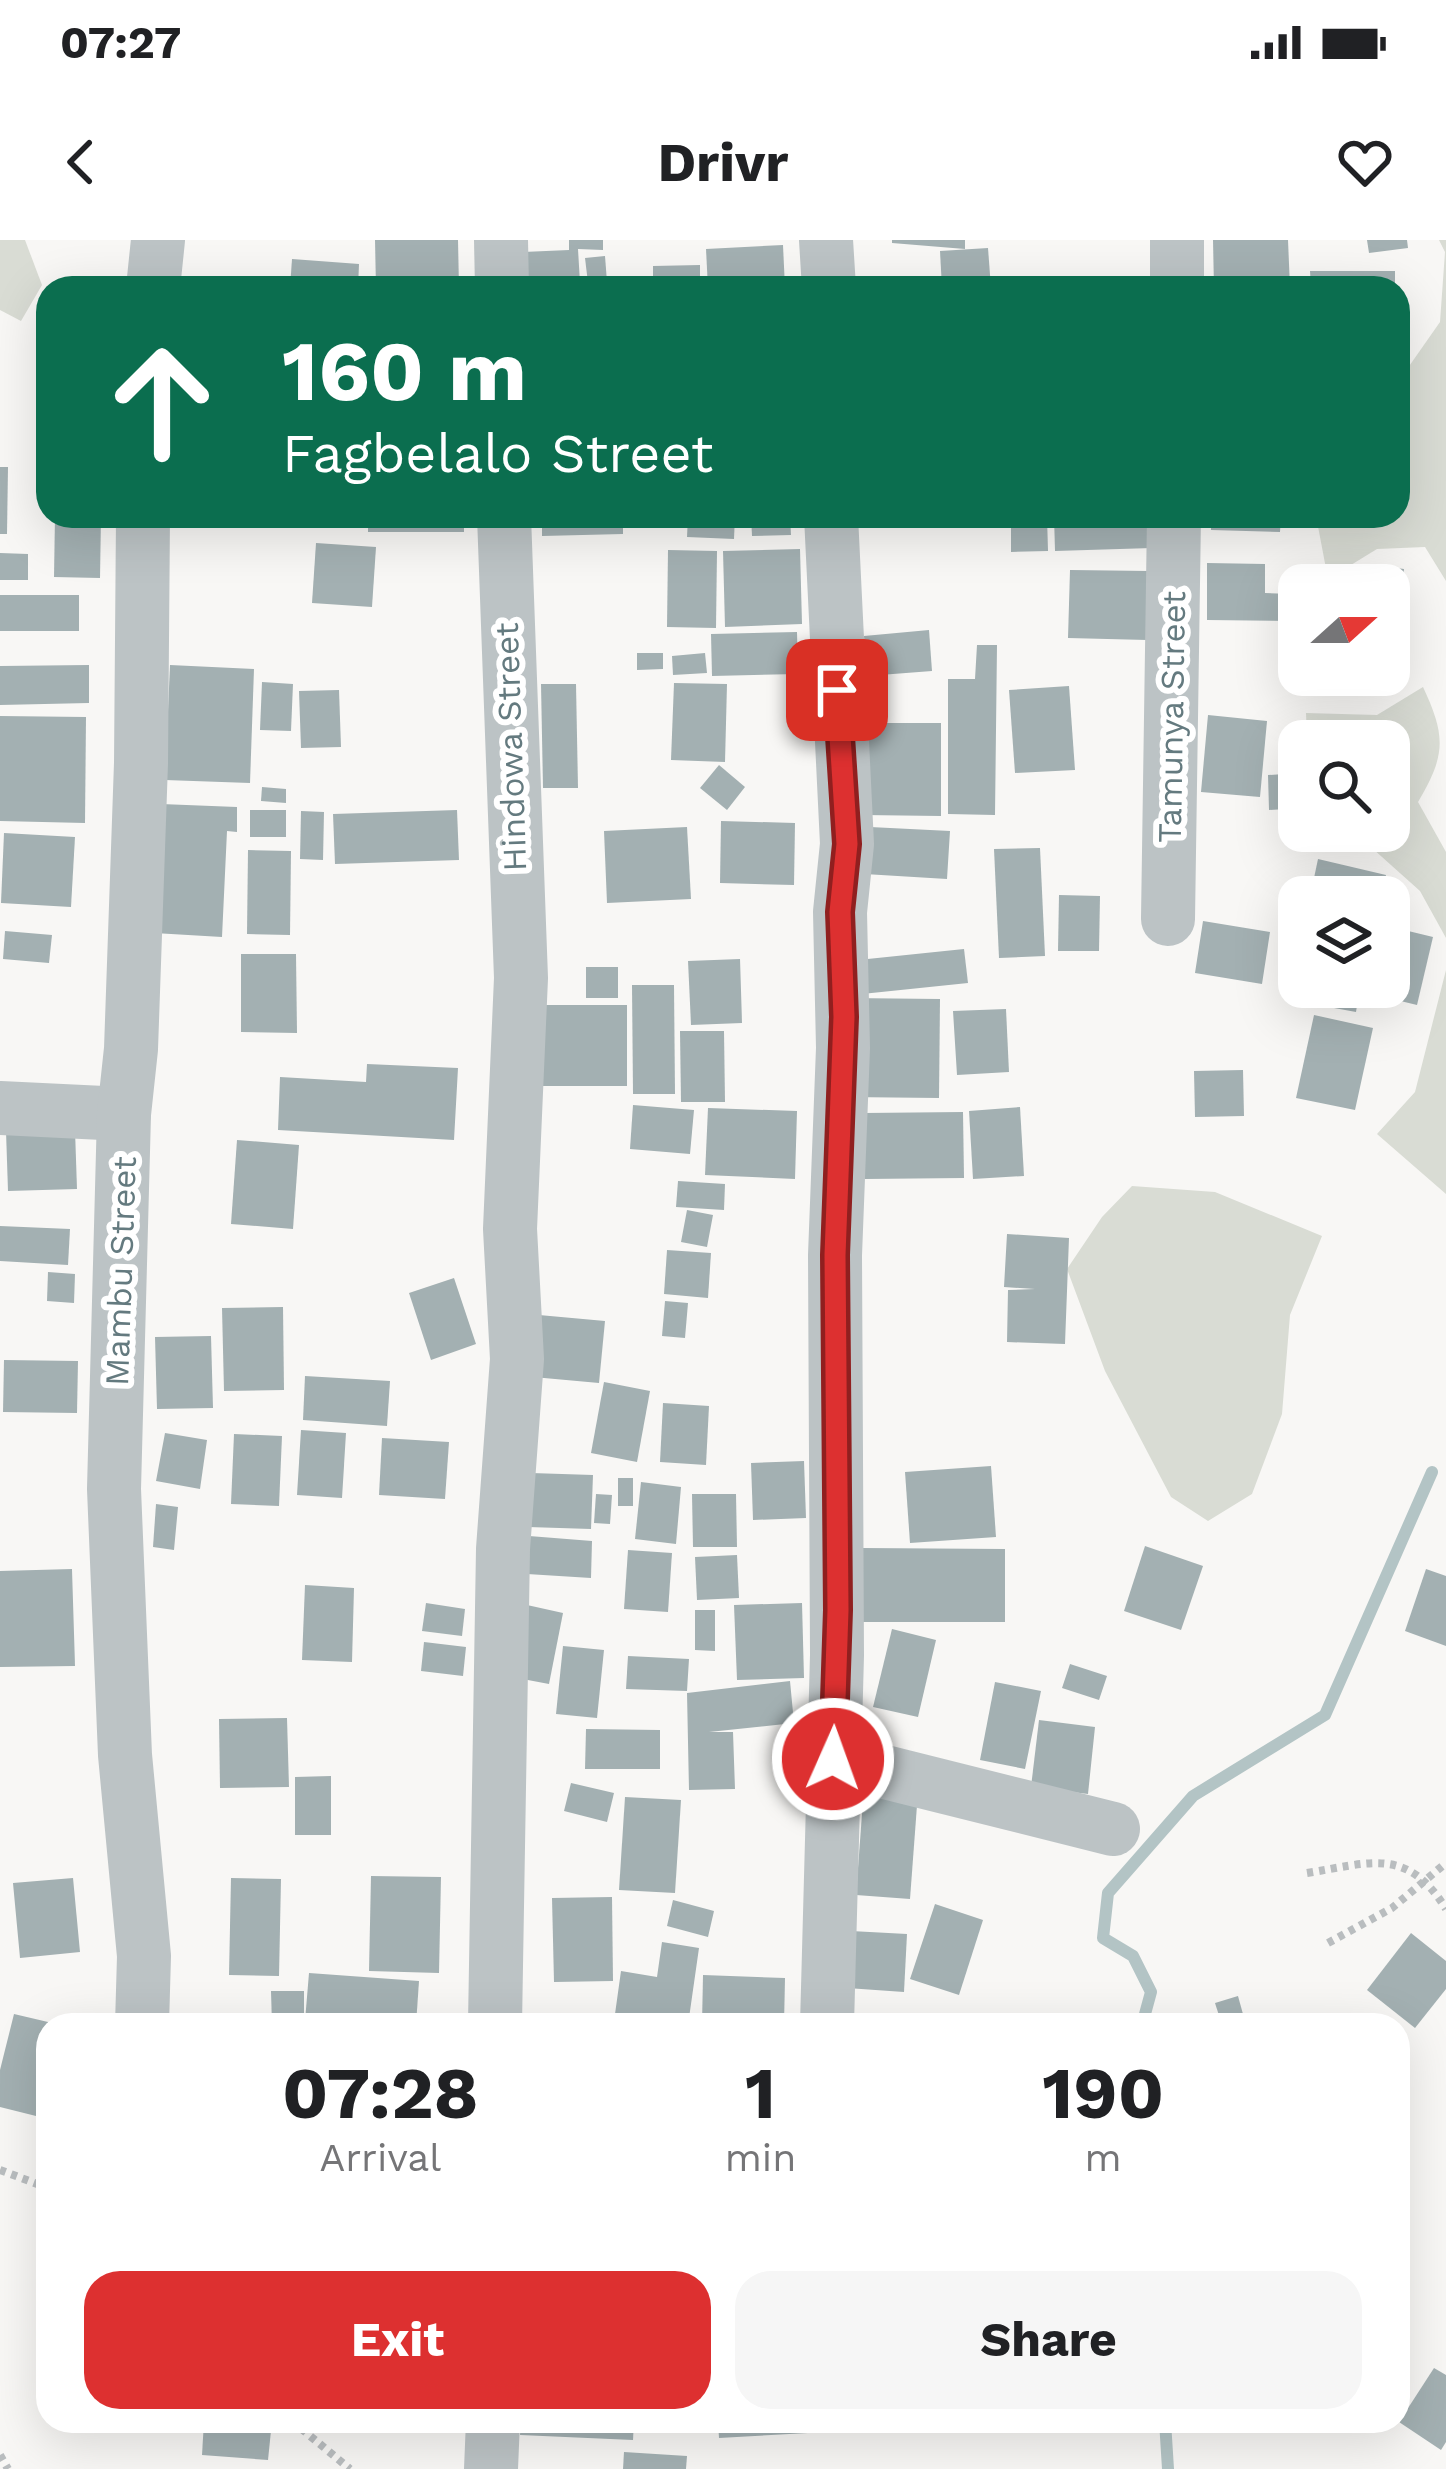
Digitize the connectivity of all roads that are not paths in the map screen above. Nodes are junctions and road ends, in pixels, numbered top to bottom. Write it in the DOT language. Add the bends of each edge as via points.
graph roads {
  1 [pos="158,240"];
  2 [pos="501,240"];
  3 [pos="826,240"];
  4 [pos="1177,240"];
  5 [pos="154,276"];
  6 [pos="502,276"];
  7 [pos="828,276"];
  8 [pos="1177,276"];
  9 [pos="143,528"];
  10 [pos="504,528"];
  11 [pos="832,528"];
  12 [pos="1174,528"];
  13 [pos="1168,919"];
  14 [pos="0,1108"];
  15 [pos="124,1114"];
  16 [pos="833,1759"];
  17 [pos="1113,1828"];
  18 [pos="142,2013"];
  19 [pos="495,2013"];
  20 [pos="827,2013"];
  21 [pos="492,2433"];
  22 [pos="491,2469"];
  1 -- 5 [label="street"];
  2 -- 6 [label="street"];
  3 -- 7 [label="street"];
  4 -- 8 [label="street"];
  9 -- 15 [label="street, Mambu Street"];
  10 -- 19 [label="street, Hindowa Street" via="521,978"];
  11 -- 16 [label="street" via="847,844"];
  12 -- 13 [label="street, Tamunya Street"];
  14 -- 15 [label="street"];
  15 -- 18 [label="street, Mambu Street" via="114,1489"];
  16 -- 17 [label="street"];
  16 -- 20 [label="street"];
  21 -- 22 [label="street"];
}
